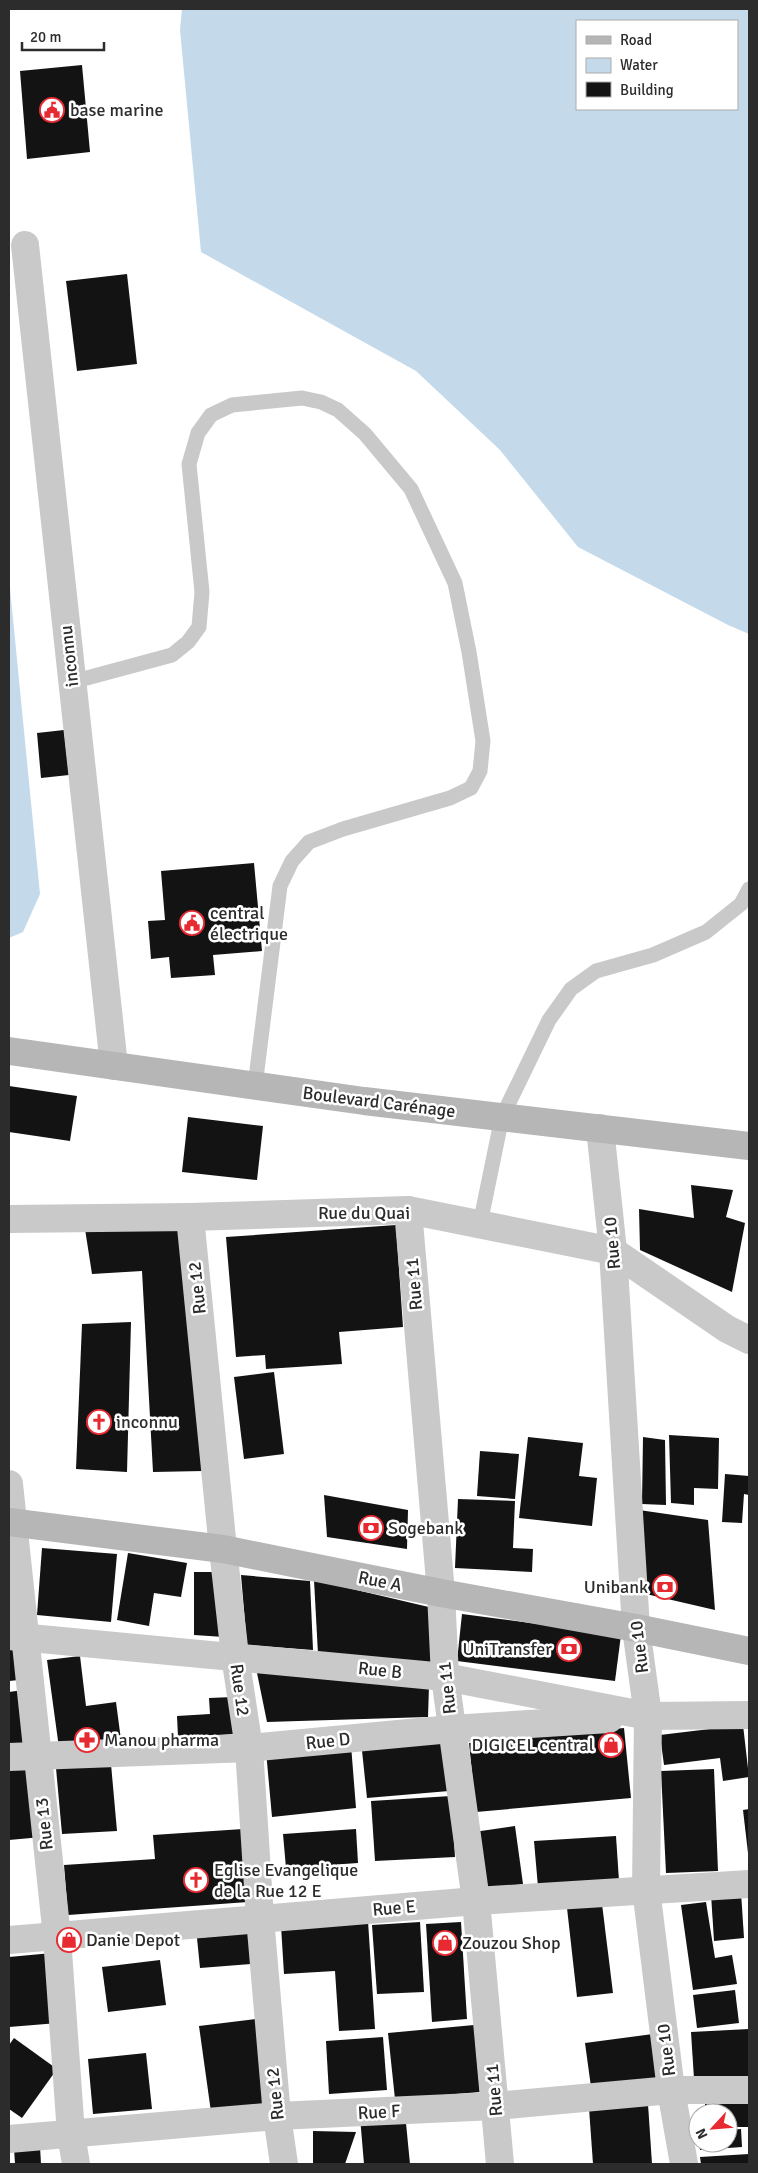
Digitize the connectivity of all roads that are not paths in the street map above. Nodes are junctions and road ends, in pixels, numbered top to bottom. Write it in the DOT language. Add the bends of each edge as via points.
graph roads {
  1 [pos="25,245"];
  2 [pos="72,682"];
  3 [pos="749,889"];
  4 [pos="9,1051"];
  5 [pos="114,1066"];
  6 [pos="255,1086"];
  7 [pos="502,1117"];
  8 [pos="600,1128"];
  9 [pos="749,1146"];
  10 [pos="408,1210"];
  11 [pos="190,1217"];
  12 [pos="9,1219"];
  13 [pos="480,1224"];
  14 [pos="613,1251"];
  15 [pos="749,1340"];
  16 [pos="9,1484"];
  17 [pos="11,1523"];
  18 [pos="223,1549"];
  19 [pos="441,1594"];
  20 [pos="636,1628"];
  21 [pos="17,1637"];
  22 [pos="749,1651"];
  23 [pos="235,1656"];
  24 [pos="445,1676"];
  25 [pos="749,1715"];
  26 [pos="648,1716"];
  27 [pos="451,1729"];
  28 [pos="249,1748"];
  29 [pos="37,1756"];
  30 [pos="9,1757"];
  31 [pos="749,1884"];
  32 [pos="646,1889"];
  33 [pos="476,1901"];
  34 [pos="260,1918"];
  35 [pos="57,1937"];
  36 [pos="9,1940"];
  37 [pos="671,2090"];
  38 [pos="749,2090"];
  39 [pos="495,2106"];
  40 [pos="277,2116"];
  41 [pos="72,2134"];
  42 [pos="9,2139"];
  43 [pos="76,2164"];
  44 [pos="284,2164"];
  45 [pos="500,2164"];
  46 [pos="684,2164"];
  1 -- 2 [label="street, inconnu"];
  2 -- 5 [label="street, inconnu"];
  2 -- 6 [label="lane" via="172,655 199,627 202,592 189,464 198,433 211,415 232,405 302,398 321,402 338,410 365,434 411,489 455,583 470,652 483,741 480,771 471,788 450,798 343,828 309,842 292,861 280,886"];
  3 -- 7 [label="lane" via="741,904 706,932 652,955 596,971 571,989 549,1020"];
  4 -- 5 [label="street, Boulevard Carénage"];
  5 -- 6 [label="street, Boulevard Carénage"];
  6 -- 7 [label="street, Boulevard Carénage"];
  7 -- 8 [label="street, Boulevard Carénage"];
  7 -- 13 [label="lane"];
  8 -- 9 [label="street, Boulevard Carénage"];
  8 -- 14 [label="street, Rue 10"];
  10 -- 11 [label="street, Rue du Quai"];
  10 -- 13 [label="street, Rue du Quai"];
  10 -- 19 [label="street, Rue 11"];
  11 -- 12 [label="street, Rue du Quai"];
  11 -- 18 [label="street, Rue 12"];
  13 -- 14 [label="street, Rue du Quai"];
  14 -- 15 [label="street, Rue du Quai" via="727,1329"];
  14 -- 20 [label="street, Rue 10"];
  16 -- 17 [label="street, Rue 13"];
  17 -- 18 [label="street, Rue A"];
  17 -- 21 [label="street, Rue 13"];
  18 -- 19 [label="street, Rue A"];
  18 -- 23 [label="street, Rue 12"];
  19 -- 20 [label="street, Rue A"];
  19 -- 24 [label="street, Rue 11"];
  20 -- 22 [label="street, Rue A"];
  20 -- 26 [label="street, Rue 10"];
  21 -- 23 [label="street, Rue B"];
  21 -- 29 [label="street, Rue 13"];
  23 -- 24 [label="street, Rue B"];
  23 -- 28 [label="street, Rue 12"];
  24 -- 26 [label="street, Rue B"];
  24 -- 27 [label="street, Rue 11"];
  25 -- 26 [label="street, Rue B"];
  26 -- 27 [label="street, Rue D"];
  26 -- 32 [label="street, Rue 10"];
  27 -- 28 [label="street, Rue D"];
  27 -- 33 [label="street, Rue 11"];
  28 -- 29 [label="street, Rue D"];
  28 -- 34 [label="street, Rue 12"];
  29 -- 30 [label="street, Rue D"];
  29 -- 35 [label="street, Rue 13"];
  31 -- 32 [label="street, Rue E"];
  32 -- 33 [label="street, Rue E"];
  32 -- 37 [label="street, Rue 10"];
  33 -- 34 [label="street, Rue E"];
  33 -- 39 [label="street, Rue 11"];
  34 -- 35 [label="street, Rue E"];
  34 -- 40 [label="street, Rue 12"];
  35 -- 36 [label="street, Rue E"];
  35 -- 41 [label="street, Rue 13"];
  37 -- 38 [label="street, Rue F"];
  37 -- 39 [label="street, Rue F"];
  37 -- 46 [label="street, Rue 10"];
  39 -- 40 [label="street, Rue F"];
  39 -- 45 [label="street, Rue 11"];
  40 -- 41 [label="street, Rue F"];
  40 -- 44 [label="street, Rue 12"];
  41 -- 42 [label="street, Rue F"];
  41 -- 43 [label="street, Rue 13"];
}
